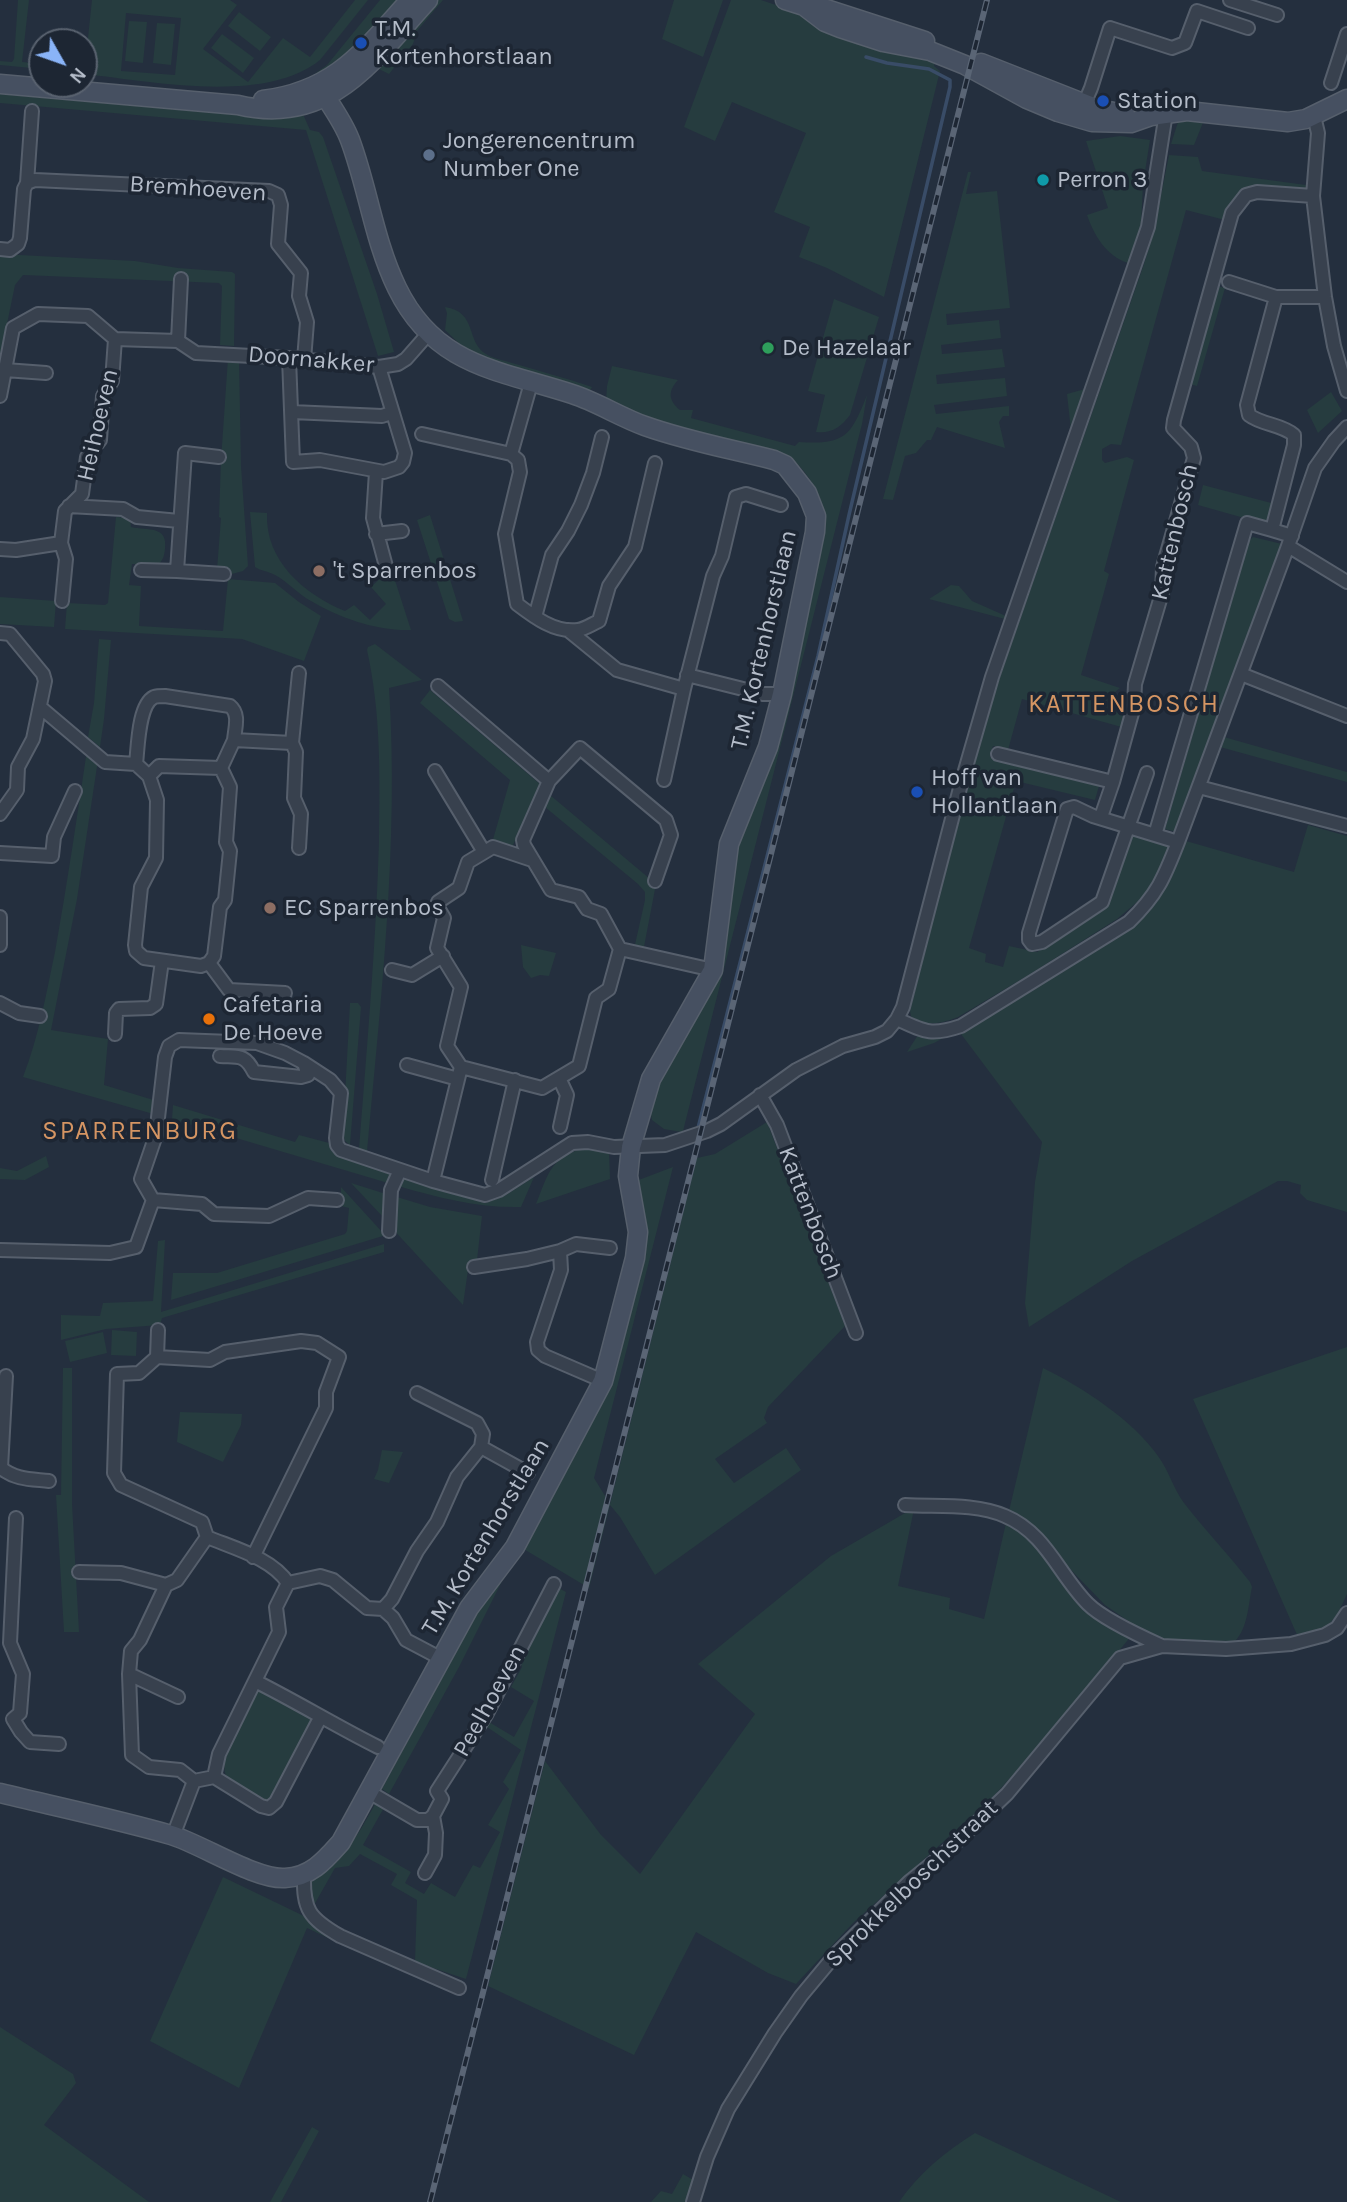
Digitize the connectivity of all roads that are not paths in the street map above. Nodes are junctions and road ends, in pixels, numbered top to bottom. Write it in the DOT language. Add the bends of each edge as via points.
graph roads {
  1 [pos="410,0"];
  2 [pos="428,0"];
  3 [pos="785,0"];
  4 [pos="1230,0"];
  5 [pos="1277,15"];
  6 [pos="1248,28"];
  7 [pos="1347,34"];
  8 [pos="1331,83"];
  9 [pos="2,84"];
  10 [pos="327,88"];
  11 [pos="1347,99"];
  12 [pos="32,111"];
  13 [pos="1081,111"];
  14 [pos="1159,115"];
  15 [pos="1314,116"];
  16 [pos="27,183"];
  17 [pos="1313,196"];
  18 [pos="0,249"];
  19 [pos="181,279"];
  20 [pos="1229,282"];
  21 [pos="1276,297"];
  22 [pos="1325,297"];
  23 [pos="428,334"];
  24 [pos="115,339"];
  25 [pos="178,341"];
  26 [pos="223,353"];
  27 [pos="289,358"];
  28 [pos="304,360"];
  29 [pos="379,367"];
  30 [pos="5,370"];
  31 [pos="47,373"];
  32 [pos="531,383"];
  33 [pos="1347,391"];
  34 [pos="0,396"];
  35 [pos="292,412"];
  36 [pos="391,413"];
  37 [pos="1347,427"];
  38 [pos="422,434"];
  39 [pos="602,437"];
  40 [pos="511,454"];
  41 [pos="219,457"];
  42 [pos="655,463"];
  43 [pos="376,472"];
  44 [pos="781,505"];
  45 [pos="69,506"];
  46 [pos="179,521"];
  47 [pos="1272,530"];
  48 [pos="402,531"];
  49 [pos="376,534"];
  50 [pos="1290,541"];
  51 [pos="61,542"];
  52 [pos="0,549"];
  53 [pos="141,570"];
  54 [pos="387,570"];
  55 [pos="177,571"];
  56 [pos="224,574"];
  57 [pos="1347,582"];
  58 [pos="62,601"];
  59 [pos="535,617"];
  60 [pos="568,629"];
  61 [pos="0,633"];
  62 [pos="299,673"];
  63 [pos="1241,674"];
  64 [pos="687,675"];
  65 [pos="438,686"];
  66 [pos="684,689"];
  67 [pos="782,694"];
  68 [pos="40,707"];
  69 [pos="1347,716"];
  70 [pos="234,740"];
  71 [pos="292,743"];
  72 [pos="999,754"];
  73 [pos="136,764"];
  74 [pos="221,768"];
  75 [pos="435,771"];
  76 [pos="1147,773"];
  77 [pos="149,776"];
  78 [pos="664,780"];
  79 [pos="549,781"];
  80 [pos="1113,782"];
  81 [pos="1199,787"];
  82 [pos="75,791"];
  83 [pos="0,814"];
  84 [pos="1101,817"];
  85 [pos="1129,827"];
  86 [pos="1347,827"];
  87 [pos="1155,835"];
  88 [pos="1178,842"];
  89 [pos="299,848"];
  90 [pos="484,852"];
  91 [pos="0,853"];
  92 [pos="532,860"];
  93 [pos="655,881"];
  94 [pos="0,917"];
  95 [pos="0,945"];
  96 [pos="620,949"];
  97 [pos="443,956"];
  98 [pos="162,961"];
  99 [pos="209,963"];
  100 [pos="392,970"];
  101 [pos="713,970"];
  102 [pos="285,993"];
  103 [pos="0,1003"];
  104 [pos="40,1016"];
  105 [pos="897,1020"];
  106 [pos="116,1034"];
  107 [pos="220,1056"];
  108 [pos="304,1063"];
  109 [pos="407,1065"];
  110 [pos="459,1073"];
  111 [pos="559,1078"];
  112 [pos="515,1080"];
  113 [pos="760,1095"];
  114 [pos="559,1127"];
  115 [pos="631,1147"];
  116 [pos="400,1170"];
  117 [pos="492,1180"];
  118 [pos="433,1181"];
  119 [pos="153,1200"];
  120 [pos="337,1200"];
  121 [pos="388,1231"];
  122 [pos="610,1248"];
  123 [pos="0,1250"];
  124 [pos="560,1251"];
  125 [pos="474,1268"];
  126 [pos="158,1330"];
  127 [pos="856,1333"];
  128 [pos="157,1357"];
  129 [pos="6,1376"];
  130 [pos="603,1381"];
  131 [pos="417,1393"];
  132 [pos="3,1408"];
  133 [pos="481,1447"];
  134 [pos="528,1474"];
  135 [pos="49,1480"];
  136 [pos="905,1505"];
  137 [pos="16,1518"];
  138 [pos="207,1537"];
  139 [pos="253,1557"];
  140 [pos="79,1572"];
  141 [pos="288,1583"];
  142 [pos="554,1584"];
  143 [pos="166,1585"];
  144 [pos="6,1596"];
  145 [pos="383,1609"];
  146 [pos="1346,1618"];
  147 [pos="1138,1635"];
  148 [pos="1162,1646"];
  149 [pos="1120,1658"];
  150 [pos="442,1659"];
  151 [pos="129,1674"];
  152 [pos="255,1681"];
  153 [pos="178,1697"];
  154 [pos="320,1717"];
  155 [pos="7,1720"];
  156 [pos="59,1744"];
  157 [pos="378,1747"];
  158 [pos="215,1777"];
  159 [pos="194,1781"];
  160 [pos="369,1792"];
  161 [pos="0,1793"];
  162 [pos="433,1816"];
  163 [pos="173,1836"];
  164 [pos="425,1873"];
  165 [pos="304,1874"];
  166 [pos="459,1988"];
  167 [pos="693,2202"];
  1 -- 10 [label="street"];
  2 -- 10 [label="street" via="350,83"];
  3 -- 13 [label="street" via="948,49"];
  4 -- 5 [label="street"];
  6 -- 13 [label="street" via="1197,11 1185,43 1171,48 1110,28"];
  7 -- 8 [label="street"];
  9 -- 10 [label="street" via="238,105"];
  10 -- 23 [label="street, T.M. Kortenhorstlaan" via="349,138 388,268"];
  11 -- 15 [label="street"];
  12 -- 16 [label="street"];
  13 -- 14 [label="street"];
  14 -- 15 [label="street" via="1187,111 1288,122"];
  14 -- 105 [label="street" via="1149,227 992,677"];
  15 -- 17 [label="street" via="1318,133"];
  16 -- 18 [label="street" via="18,244"];
  16 -- 28 [label="street, Bremhoeven" via="274,192 281,199 278,244 301,273 299,296 307,323"];
  17 -- 22 [label="street"];
  17 -- 80 [label="street, Kattenbosch" via="1258,192 1247,195 1232,213 1174,420 1173,428 1191,447 1194,458 1163,567 1163,593 1135,684 1134,706"];
  19 -- 25 [label="street"];
  20 -- 21 [label="street"];
  21 -- 22 [label="street"];
  21 -- 47 [label="street" via="1247,405 1256,421 1294,435"];
  22 -- 33 [label="street"];
  23 -- 29 [label="street, Doornakker" via="407,359"];
  23 -- 32 [label="street, T.M. Kortenhorstlaan" via="473,363"];
  24 -- 25 [label="street, Heihoeven"];
  24 -- 30 [label="street, Heihoeven" via="88,316 38,314 13,328"];
  24 -- 45 [label="street, Heihoeven" via="100,440 87,457 82,494"];
  25 -- 26 [label="street, Heihoeven" via="196,353"];
  26 -- 27 [label="street, Doornakker"];
  27 -- 28 [label="street, Doornakker"];
  27 -- 35 [label="street"];
  28 -- 29 [label="street, Doornakker"];
  29 -- 36 [label="street"];
  30 -- 31 [label="street"];
  30 -- 34 [label="street, Heihoeven"];
  32 -- 40 [label="street"];
  32 -- 67 [label="street, T.M. Kortenhorstlaan" via="573,394 670,435 785,465 807,494 816,516"];
  35 -- 36 [label="street"];
  35 -- 43 [label="street" via="293,462 320,460"];
  36 -- 43 [label="street" via="405,453 403,462"];
  37 -- 50 [label="street" via="1315,468"];
  38 -- 40 [label="street"];
  39 -- 59 [label="street" via="580,505 552,555"];
  40 -- 59 [label="street" via="518,460 520,472 505,534 517,604"];
  41 -- 46 [label="street" via="185,453"];
  42 -- 60 [label="street" via="635,547 609,586 599,621 580,630"];
  43 -- 49 [label="street"];
  44 -- 64 [label="street" via="746,494 736,497"];
  45 -- 46 [label="street, Heihoeven" via="123,509 137,517"];
  45 -- 51 [label="street, Heihoeven"];
  46 -- 55 [label="street"];
  47 -- 50 [label="street"];
  47 -- 87 [label="street" via="1247,523"];
  48 -- 49 [label="street"];
  49 -- 54 [label="street"];
  50 -- 57 [label="street"];
  50 -- 63 [label="street"];
  51 -- 52 [label="street"];
  51 -- 58 [label="street, Heihoeven" via="66,559"];
  53 -- 55 [label="street"];
  55 -- 56 [label="street"];
  59 -- 60 [label="street"];
  60 -- 66 [label="street" via="617,670"];
  61 -- 68 [label="street" via="10,634 43,674"];
  62 -- 71 [label="street"];
  63 -- 69 [label="street"];
  63 -- 81 [label="street"];
  64 -- 66 [label="street"];
  64 -- 67 [label="street" via="763,694"];
  65 -- 79 [label="street"];
  66 -- 78 [label="street"];
  67 -- 101 [label="street, T.M. Kortenhorstlaan" via="768,747 729,844"];
  68 -- 73 [label="street" via="105,762"];
  68 -- 83 [label="street" via="33,739 18,767 17,790"];
  70 -- 71 [label="street"];
  70 -- 73 [label="street" via="236,717 230,706 155,696 143,711"];
  70 -- 74 [label="street"];
  71 -- 89 [label="street" via="296,752 294,797 301,814"];
  72 -- 80 [label="street"];
  73 -- 77 [label="street"];
  74 -- 77 [label="street" via="159,766"];
  74 -- 99 [label="street" via="230,787 226,842 230,851 225,900"];
  75 -- 90 [label="street"];
  76 -- 85 [label="street"];
  77 -- 98 [label="street" via="157,800 156,858 141,887 135,944 144,958"];
  79 -- 92 [label="street" via="523,840"];
  79 -- 93 [label="street" via="580,748 666,820 671,835"];
  80 -- 84 [label="street, Kattenbosch"];
  81 -- 86 [label="street"];
  81 -- 88 [label="street"];
  82 -- 91 [label="street" via="54,837 52,856"];
  84 -- 85 [label="street"];
  84 -- 85 [label="street" via="1074,807 1063,815 1029,933 1032,944 1102,902"];
  85 -- 87 [label="street"];
  87 -- 88 [label="street"];
  88 -- 105 [label="street" via="1163,880 1129,922 961,1026 931,1033"];
  90 -- 92 [label="street" via="493,847"];
  90 -- 97 [label="street" via="468,862 459,888 438,902 444,918 437,948"];
  92 -- 96 [label="street" via="551,890 579,897 587,909 601,914"];
  94 -- 95 [label="street"];
  96 -- 101 [label="street"];
  96 -- 111 [label="street" via="609,989 596,998 579,1066"];
  97 -- 100 [label="street" via="412,975"];
  97 -- 110 [label="street" via="461,987 447,1046"];
  98 -- 99 [label="street"];
  98 -- 106 [label="street" via="156,1004 119,1009"];
  99 -- 102 [label="street" via="229,990"];
  101 -- 115 [label="street, T.M. Kortenhorstlaan" via="663,1053"];
  103 -- 104 [label="street" via="19,1013"];
  105 -- 113 [label="street" via="887,1031 843,1046"];
  107 -- 108 [label="street" via="242,1057 254,1072 301,1077 308,1075"];
  108 -- 116 [label="street" via="341,1093 337,1138 341,1150"];
  108 -- 119 [label="street" via="257,1044 178,1040 169,1046 156,1135 141,1179"];
  109 -- 110 [label="street"];
  110 -- 112 [label="street"];
  110 -- 118 [label="street"];
  111 -- 112 [label="street" via="542,1088"];
  111 -- 114 [label="street" via="567,1095"];
  112 -- 117 [label="street"];
  113 -- 115 [label="street" via="707,1131 665,1145"];
  113 -- 127 [label="street, Kattenbosch" via="777,1125"];
  115 -- 118 [label="street" via="572,1143 485,1195"];
  115 -- 130 [label="street, T.M. Kortenhorstlaan" via="628,1176 638,1232 635,1258"];
  116 -- 118 [label="street"];
  116 -- 121 [label="street" via="391,1190"];
  119 -- 120 [label="street" via="202,1204 214,1214 270,1216 308,1198"];
  119 -- 123 [label="street" via="136,1247 110,1253"];
  122 -- 124 [label="street" via="576,1244"];
  124 -- 125 [label="street"];
  124 -- 130 [label="street" via="561,1270 538,1350"];
  126 -- 128 [label="street"];
  128 -- 138 [label="street" via="139,1373 117,1374 114,1473 121,1485 202,1522"];
  128 -- 139 [label="street" via="210,1360 225,1352 300,1341 317,1343 339,1357 326,1392 326,1408"];
  129 -- 132 [label="street"];
  130 -- 150 [label="street, T.M. Kortenhorstlaan" via="515,1547 469,1608"];
  131 -- 133 [label="street" via="477,1423 483,1434"];
  132 -- 135 [label="street" via="1,1468 20,1479"];
  133 -- 134 [label="street"];
  133 -- 145 [label="street" via="457,1477 437,1522"];
  136 -- 147 [label="street" via="984,1509 1006,1516 1046,1547 1090,1607"];
  137 -- 144 [label="street"];
  138 -- 139 [label="street"];
  138 -- 143 [label="street" via="177,1580"];
  139 -- 141 [label="street" via="282,1573"];
  140 -- 143 [label="street" via="121,1573"];
  141 -- 145 [label="street" via="320,1576 333,1580 367,1608"];
  141 -- 152 [label="street" via="276,1607 279,1632"];
  142 -- 162 [label="street, Peelhoeven" via="486,1715 437,1791 442,1799"];
  143 -- 151 [label="street" via="131,1651"];
  144 -- 155 [label="street" via="10,1643 23,1674 20,1713"];
  145 -- 150 [label="street" via="406,1640"];
  146 -- 148 [label="street" via="1325,1635 1291,1644 1226,1650"];
  147 -- 148 [label="street"];
  147 -- 149 [label="street, Sprokkelboschstraat"];
  148 -- 149 [label="street"];
  149 -- 167 [label="street, Sprokkelboschstraat" via="1007,1794 909,1882 801,1996 728,2109"];
  150 -- 160 [label="street, T.M. Kortenhorstlaan"];
  151 -- 153 [label="street"];
  151 -- 159 [label="street" via="132,1755 149,1767 180,1770"];
  152 -- 154 [label="street"];
  152 -- 158 [label="street" via="219,1754"];
  154 -- 157 [label="street"];
  154 -- 158 [label="street" via="269,1808"];
  155 -- 156 [label="street" via="30,1742"];
  158 -- 159 [label="street"];
  159 -- 163 [label="street"];
  160 -- 162 [label="street" via="417,1820 428,1821"];
  160 -- 165 [label="street, T.M. Kortenhorstlaan" via="341,1843 318,1867"];
  161 -- 163 [label="street"];
  162 -- 164 [label="street, Peelhoeven" via="435,1855"];
  163 -- 165 [label="street" via="267,1876"];
  165 -- 166 [label="street" via="307,1908 322,1925"];
}
